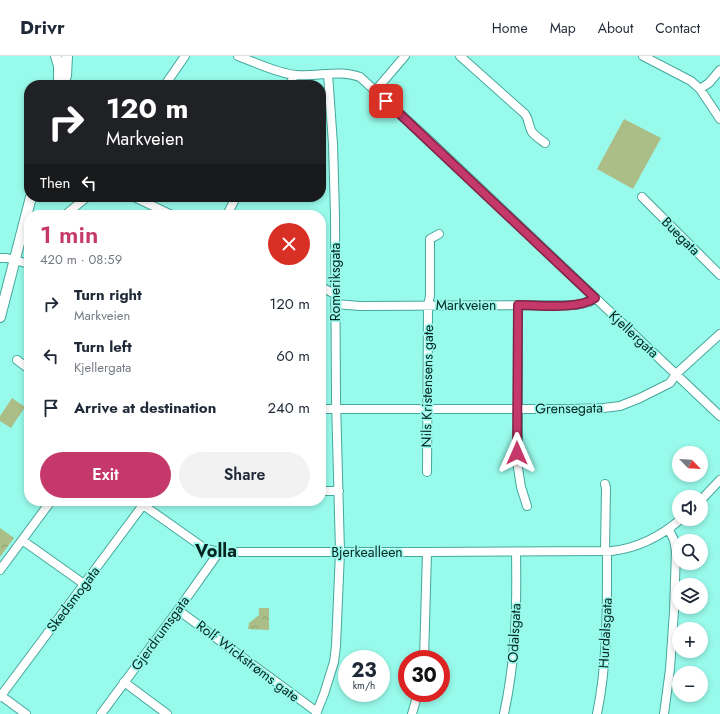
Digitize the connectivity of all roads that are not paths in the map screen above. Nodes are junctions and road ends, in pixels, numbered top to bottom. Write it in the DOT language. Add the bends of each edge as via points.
graph roads {
  1 [pos="56,56"];
  2 [pos="67,56"];
  3 [pos="185,56"];
  4 [pos="238,56"];
  5 [pos="405,56"];
  6 [pos="460,56"];
  7 [pos="643,56"];
  8 [pos="720,70"];
  9 [pos="328,74"];
  10 [pos="294,75"];
  11 [pos="60,80"];
  12 [pos="63,80"];
  13 [pos="168,80"];
  14 [pos="292,80"];
  15 [pos="700,88"];
  16 [pos="375,91"];
  17 [pos="720,119"];
  18 [pos="545,143"];
  19 [pos="642,197"];
  20 [pos="80,202"];
  21 [pos="145,202"];
  22 [pos="71,210"];
  23 [pos="161,210"];
  24 [pos="439,234"];
  25 [pos="24,244"];
  26 [pos="0,258"];
  27 [pos="22,262"];
  28 [pos="720,275"];
  29 [pos="326,290"];
  30 [pos="335,294"];
  31 [pos="595,298"];
  32 [pos="336,304"];
  33 [pos="428,305"];
  34 [pos="518,305"];
  35 [pos="0,317"];
  36 [pos="720,334"];
  37 [pos="17,360"];
  38 [pos="24,365"];
  39 [pos="676,374"];
  40 [pos="326,409"];
  41 [pos="426,409"];
  42 [pos="517,409"];
  43 [pos="336,410"];
  44 [pos="720,416"];
  45 [pos="427,472"];
  46 [pos="720,480"];
  47 [pos="605,484"];
  48 [pos="326,491"];
  49 [pos="339,491"];
  50 [pos="708,493"];
  51 [pos="47,506"];
  52 [pos="143,506"];
  53 [pos="149,506"];
  54 [pos="527,506"];
  55 [pos="673,526"];
  56 [pos="669,530"];
  57 [pos="22,540"];
  58 [pos="606,551"];
  59 [pos="219,552"];
  60 [pos="340,552"];
  61 [pos="427,552"];
  62 [pos="516,552"];
  63 [pos="0,570"];
  64 [pos="84,584"];
  65 [pos="178,610"];
  66 [pos="424,650"];
  67 [pos="124,682"];
  68 [pos="0,696"];
  69 [pos="415,702"];
  70 [pos="316,713"];
  71 [pos="26,714"];
  72 [pos="101,714"];
  73 [pos="167,714"];
  74 [pos="412,714"];
  75 [pos="504,714"];
  76 [pos="597,714"];
  77 [pos="664,714"];
  1 -- 11 [label="street"];
  2 -- 12 [label="street" via="66,76"];
  3 -- 13 [label="street"];
  4 -- 10 [label="street, Kjellergata"];
  5 -- 16 [label="street"];
  6 -- 18 [label="street" via="525,114 529,119 532,133"];
  7 -- 15 [label="street"];
  8 -- 15 [label="street"];
  9 -- 10 [label="street, Kjellergata"];
  9 -- 16 [label="street, Kjellergata" via="350,73 360,77"];
  9 -- 30 [label="street, Romeriksgata" via="333,144"];
  10 -- 14 [label="street"];
  15 -- 17 [label="street"];
  16 -- 31 [label="street, Kjellergata"];
  19 -- 28 [label="street, Buegata"];
  20 -- 22 [label="street"];
  21 -- 23 [label="street"];
  24 -- 33 [label="street, Nils Kristensens gate" via="430,239"];
  25 -- 27 [label="street"];
  26 -- 27 [label="street"];
  27 -- 35 [label="street"];
  29 -- 30 [label="street"];
  30 -- 32 [label="street, Romeriksgata"];
  31 -- 34 [label="street, Markveien" via="576,305"];
  31 -- 39 [label="street, Kjellergata"];
  32 -- 33 [label="street, Markveien"];
  32 -- 43 [label="street, Romeriksgata"];
  33 -- 34 [label="street, Markveien"];
  33 -- 41 [label="street, Nils Kristensens gate"];
  34 -- 42 [label="street"];
  36 -- 39 [label="street, Grensegata"];
  37 -- 38 [label="street"];
  39 -- 42 [label="street, Grensegata" via="670,383 620,406 595,409"];
  39 -- 44 [label="street, Kjellergata"];
  40 -- 43 [label="street, Grensegata"];
  41 -- 42 [label="street, Grensegata"];
  41 -- 43 [label="street, Grensegata"];
  41 -- 45 [label="street, Nils Kristensens gate"];
  42 -- 54 [label="street" via="518,468"];
  43 -- 49 [label="street, Romeriksgata"];
  46 -- 50 [label="street"];
  47 -- 58 [label="street"];
  48 -- 49 [label="street"];
  49 -- 60 [label="street, Romeriksgata"];
  51 -- 57 [label="street"];
  52 -- 64 [label="street, Skedsmogata"];
  53 -- 59 [label="street, Bjerkealleen" via="204,548"];
  55 -- 56 [label="street, Bjerkealleen"];
  56 -- 58 [label="street, Bjerkealleen" via="641,544"];
  56 -- 77 [label="street" via="676,552 670,669"];
  57 -- 63 [label="street"];
  57 -- 64 [label="street"];
  58 -- 62 [label="street, Bjerkealleen"];
  58 -- 76 [label="street, Hurdalsgata" via="608,609 605,658"];
  59 -- 60 [label="street, Bjerkealleen"];
  59 -- 65 [label="street, Gjerdrumsgata"];
  60 -- 61 [label="street, Bjerkealleen"];
  60 -- 70 [label="street, Romeriksgata" via="334,662"];
  61 -- 62 [label="street, Bjerkealleen"];
  61 -- 66 [label="street"];
  62 -- 75 [label="street, Odalsgata" via="515,645"];
  64 -- 68 [label="street, Skedsmogata"];
  65 -- 67 [label="street, Gjerdrumsgata"];
  65 -- 70 [label="street, Rolf Wickstrøms gate"];
  67 -- 72 [label="street, Gjerdrumsgata"];
  67 -- 73 [label="street"];
  68 -- 71 [label="street"];
  69 -- 74 [label="street"];
}
